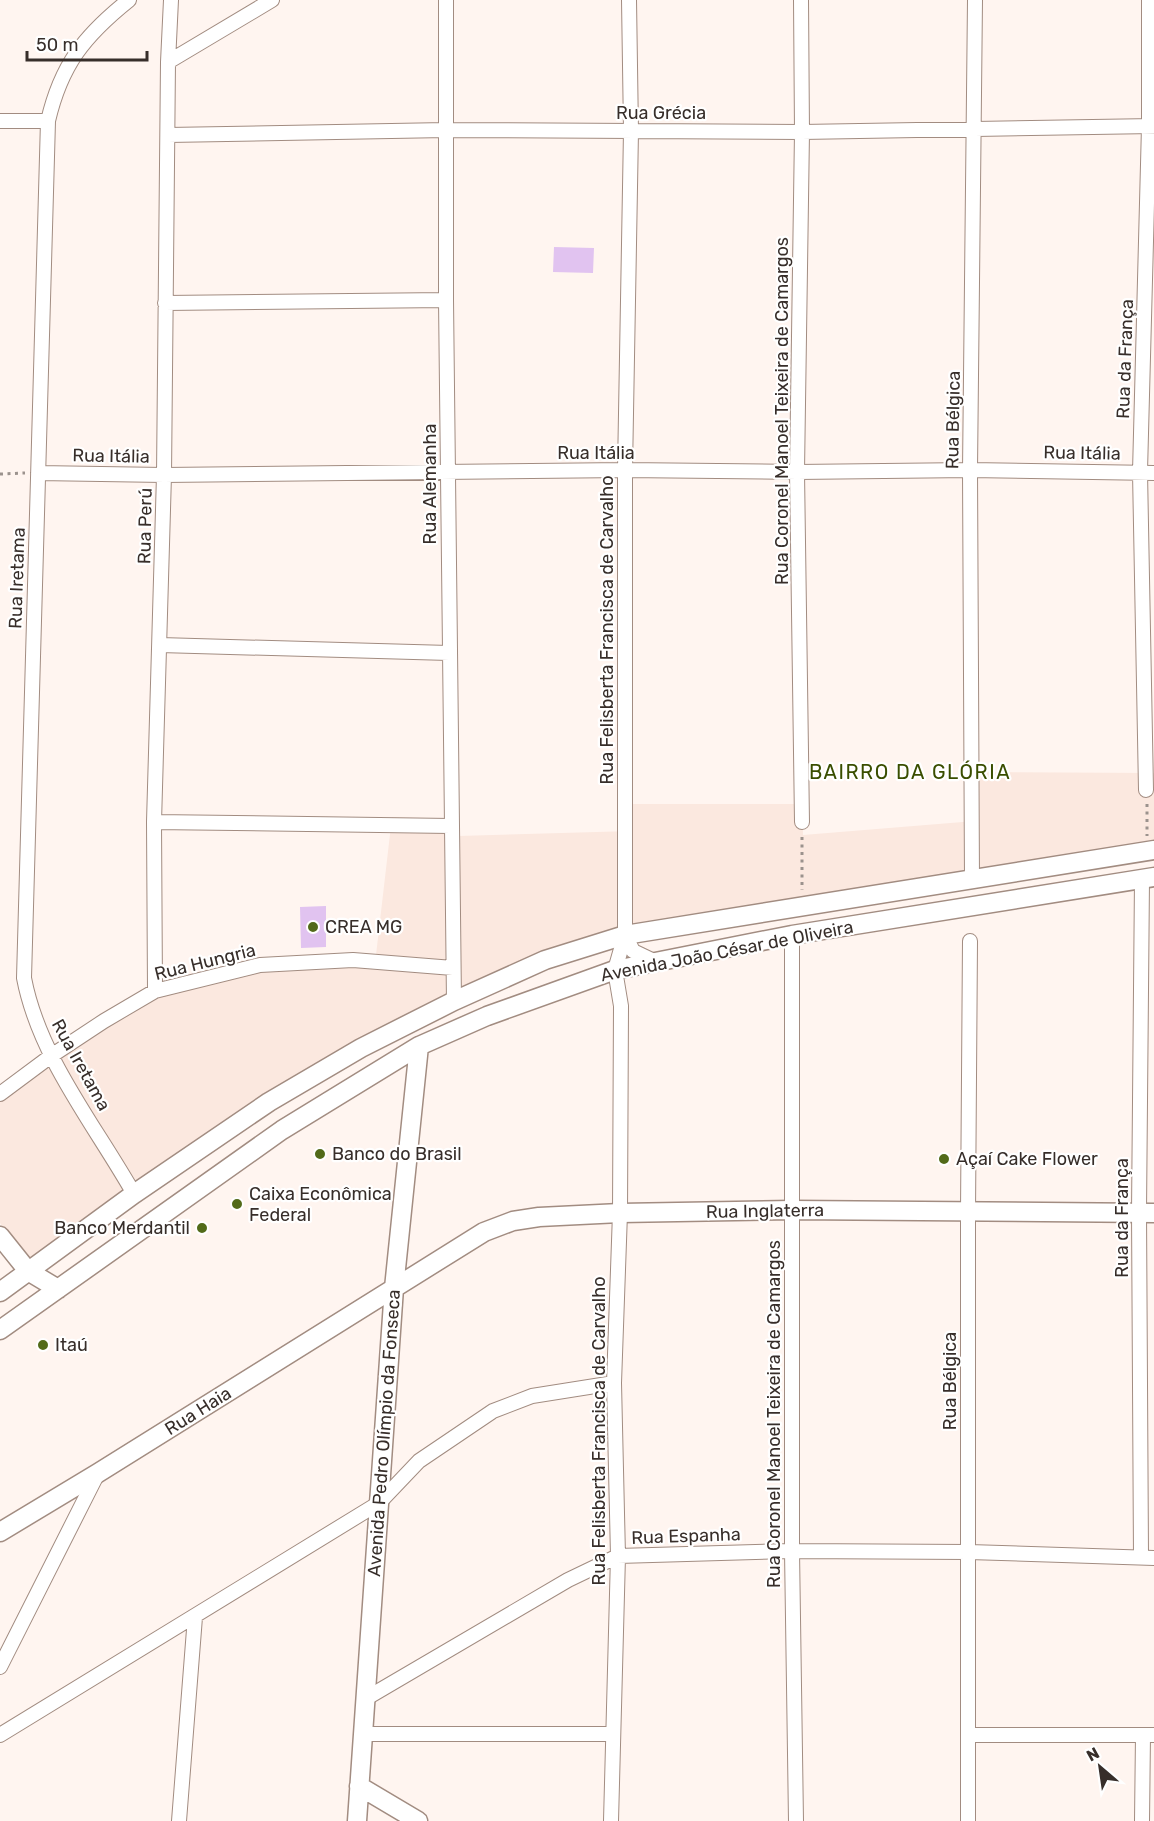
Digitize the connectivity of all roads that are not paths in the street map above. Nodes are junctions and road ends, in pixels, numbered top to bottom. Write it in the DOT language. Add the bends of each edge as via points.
graph roads {
  1 [pos="129,0"];
  2 [pos="162,0"];
  3 [pos="272,0"];
  4 [pos="446,0"];
  5 [pos="629,0"];
  6 [pos="801,0"];
  7 [pos="975,0"];
  8 [pos="1149,0"];
  9 [pos="171,6"];
  10 [pos="168,62"];
  11 [pos="0,121"];
  12 [pos="48,122"];
  13 [pos="1152,126"];
  14 [pos="446,130"];
  15 [pos="975,130"];
  16 [pos="631,131"];
  17 [pos="802,132"];
  18 [pos="168,135"];
  19 [pos="446,300"];
  20 [pos="165,303"];
  21 [pos="626,470"];
  22 [pos="970,470"];
  23 [pos="449,472"];
  24 [pos="797,472"];
  25 [pos="1147,472"];
  26 [pos="38,473"];
  27 [pos="164,475"];
  28 [pos="160,645"];
  29 [pos="449,653"];
  30 [pos="1146,790"];
  31 [pos="154,822"];
  32 [pos="801,822"];
  33 [pos="451,826"];
  34 [pos="1151,850"];
  35 [pos="1148,878"];
  36 [pos="972,880"];
  37 [pos="625,935"];
  38 [pos="792,935"];
  39 [pos="970,941"];
  40 [pos="656,962"];
  41 [pos="453,968"];
  42 [pos="615,970"];
  43 [pos="155,991"];
  44 [pos="454,1001"];
  45 [pos="419,1046"];
  46 [pos="51,1056"];
  47 [pos="0,1094"];
  48 [pos="134,1194"];
  49 [pos="792,1210"];
  50 [pos="620,1213"];
  51 [pos="968,1213"];
  52 [pos="1147,1213"];
  53 [pos="0,1236"];
  54 [pos="28,1271"];
  55 [pos="394,1288"];
  56 [pos="58,1289"];
  57 [pos="0,1292"];
  58 [pos="0,1330"];
  59 [pos="614,1383"];
  60 [pos="98,1473"];
  61 [pos="380,1503"];
  62 [pos="0,1532"];
  63 [pos="792,1551"];
  64 [pos="969,1552"];
  65 [pos="618,1556"];
  66 [pos="1147,1558"];
  67 [pos="195,1617"];
  68 [pos="0,1667"];
  69 [pos="365,1699"];
  70 [pos="363,1734"];
  71 [pos="612,1734"];
  72 [pos="0,1735"];
  73 [pos="968,1735"];
  74 [pos="1148,1735"];
  75 [pos="359,1786"];
  76 [pos="179,1821"];
  77 [pos="357,1821"];
  78 [pos="418,1821"];
  79 [pos="610,1821"];
  80 [pos="796,1821"];
  81 [pos="968,1821"];
  82 [pos="1142,1821"];
  1 -- 12 [label="street, Rua Iretama" via="88,37 69,65 54,94"];
  2 -- 9 [label="street, Rua Perú"];
  3 -- 10 [label="street"];
  4 -- 14 [label="street, Rua Alemanha"];
  5 -- 16 [label="street, Rua Felisberta Francisca de Carvalho"];
  6 -- 17 [label="street, Rua Coronel Manoel Teixeira de Camargos"];
  7 -- 15 [label="street, Rua Bélgica"];
  8 -- 13 [label="street, Rua da França"];
  9 -- 10 [label="street, Rua Perú"];
  10 -- 18 [label="street, Rua Perú"];
  11 -- 12 [label="street"];
  12 -- 26 [label="street, Rua Iretama"];
  13 -- 15 [label="street, Rua Grécia"];
  13 -- 25 [label="street, Rua da França"];
  14 -- 16 [label="street, Rua Grécia"];
  14 -- 18 [label="street, Rua Grécia"];
  14 -- 19 [label="street, Rua Alemanha"];
  15 -- 17 [label="street, Rua Grécia"];
  15 -- 22 [label="street, Rua Bélgica"];
  16 -- 17 [label="street, Rua Grécia"];
  16 -- 21 [label="street, Rua Felisberta Francisca de Carvalho"];
  17 -- 24 [label="street, Rua Coronel Manoel Teixeira de Camargos"];
  18 -- 20 [label="street, Rua Perú"];
  19 -- 20 [label="street"];
  19 -- 23 [label="street, Rua Alemanha"];
  20 -- 27 [label="street, Rua Perú"];
  21 -- 23 [label="street, Rua Itália"];
  21 -- 24 [label="street, Rua Itália"];
  21 -- 37 [label="street, Rua Felisberta Francisca de Carvalho"];
  22 -- 24 [label="street, Rua Itália"];
  22 -- 25 [label="street, Rua Itália"];
  22 -- 36 [label="street, Rua Bélgica"];
  23 -- 27 [label="street, Rua Itália"];
  23 -- 29 [label="street, Rua Alemanha"];
  24 -- 32 [label="street, Rua Coronel Manoel Teixeira de Camargos"];
  25 -- 30 [label="street, Rua da França"];
  26 -- 27 [label="street, Rua Itália"];
  26 -- 46 [label="street, Rua Iretama" via="24,978 29,1003"];
  27 -- 28 [label="street, Rua Perú"];
  28 -- 29 [label="street"];
  28 -- 31 [label="street, Rua Perú"];
  29 -- 33 [label="street, Rua Alemanha"];
  31 -- 33 [label="street"];
  31 -- 43 [label="street, Rua Perú"];
  33 -- 41 [label="street, Rua Alemanha"];
  34 -- 36 [label="main road, Avenida João César de Oliveira"];
  35 -- 38 [label="main road, Avenida João César de Oliveira"];
  35 -- 52 [label="street, Rua da França"];
  36 -- 37 [label="main road, Avenida João César de Oliveira"];
  37 -- 40 [label="street" via="633,951"];
  37 -- 42 [label="street, Rua Felisberta Francisca de Carvalho"];
  37 -- 44 [label="main road, Avenida João César de Oliveira" via="545,960"];
  38 -- 40 [label="main road, Avenida João César de Oliveira"];
  38 -- 49 [label="street, Rua Coronel Manoel Teixeira de Camargos"];
  39 -- 51 [label="street, Rua Bélgica"];
  40 -- 42 [label="main road, Avenida João César de Oliveira"];
  41 -- 43 [label="street, Rua Hungria" via="353,960 260,965"];
  41 -- 44 [label="street"];
  42 -- 45 [label="main road, Avenida João César de Oliveira" via="487,1016"];
  42 -- 50 [label="street, Rua Felisberta Francisca de Carvalho" via="621,1006"];
  43 -- 46 [label="street, Rua Hungria"];
  44 -- 48 [label="main road, Avenida João César de Oliveira" via="361,1047 268,1102"];
  45 -- 55 [label="main road, Avenida Pedro Olímpio da Fonseca"];
  45 -- 56 [label="main road, Avenida João César de Oliveira" via="282,1130"];
  46 -- 47 [label="street, Rua Hungria"];
  46 -- 48 [label="street, Rua Iretama"];
  48 -- 54 [label="main road, Avenida João César de Oliveira"];
  49 -- 50 [label="main road, Rua Inglaterra"];
  49 -- 51 [label="main road, Rua Inglaterra"];
  49 -- 63 [label="street, Rua Coronel Manoel Teixeira de Camargos"];
  50 -- 55 [label="main road, Rua Inglaterra" via="513,1221 484,1232"];
  50 -- 59 [label="street, Rua Felisberta Francisca de Carvalho"];
  51 -- 52 [label="main road, Rua Inglaterra"];
  51 -- 64 [label="street, Rua Bélgica"];
  52 -- 66 [label="street, Rua da França"];
  53 -- 54 [label="main road"];
  54 -- 56 [label="main road"];
  54 -- 57 [label="main road, Avenida João César de Oliveira"];
  55 -- 60 [label="main road, Rua Haia"];
  55 -- 61 [label="main road, Avenida Pedro Olímpio da Fonseca"];
  56 -- 58 [label="main road, Avenida João César de Oliveira"];
  59 -- 61 [label="street" via="532,1396 493,1411 419,1461"];
  59 -- 65 [label="street, Rua Felisberta Francisca de Carvalho"];
  60 -- 62 [label="main road, Rua Haia"];
  60 -- 68 [label="street"];
  61 -- 67 [label="street"];
  61 -- 69 [label="main road, Avenida Pedro Olímpio da Fonseca"];
  63 -- 64 [label="street, Rua Espanha"];
  63 -- 65 [label="street, Rua Espanha"];
  63 -- 80 [label="street, Rua Coronel Manoel Teixeira de Camargos"];
  64 -- 66 [label="street, Rua Espanha"];
  64 -- 73 [label="street, Rua Bélgica"];
  65 -- 69 [label="street, Rua Espanha" via="568,1580"];
  65 -- 71 [label="street, Rua Felisberta Francisca de Carvalho"];
  67 -- 72 [label="street"];
  67 -- 76 [label="street"];
  69 -- 70 [label="main road, Avenida Pedro Olímpio da Fonseca"];
  70 -- 71 [label="street"];
  70 -- 75 [label="main road, Avenida Pedro Olímpio da Fonseca"];
  71 -- 79 [label="street, Rua Felisberta Francisca de Carvalho"];
  73 -- 74 [label="street"];
  73 -- 81 [label="street, Rua Bélgica"];
  74 -- 82 [label="street"];
  75 -- 77 [label="main road, Avenida Pedro Olímpio da Fonseca"];
  75 -- 78 [label="main road"];
}
